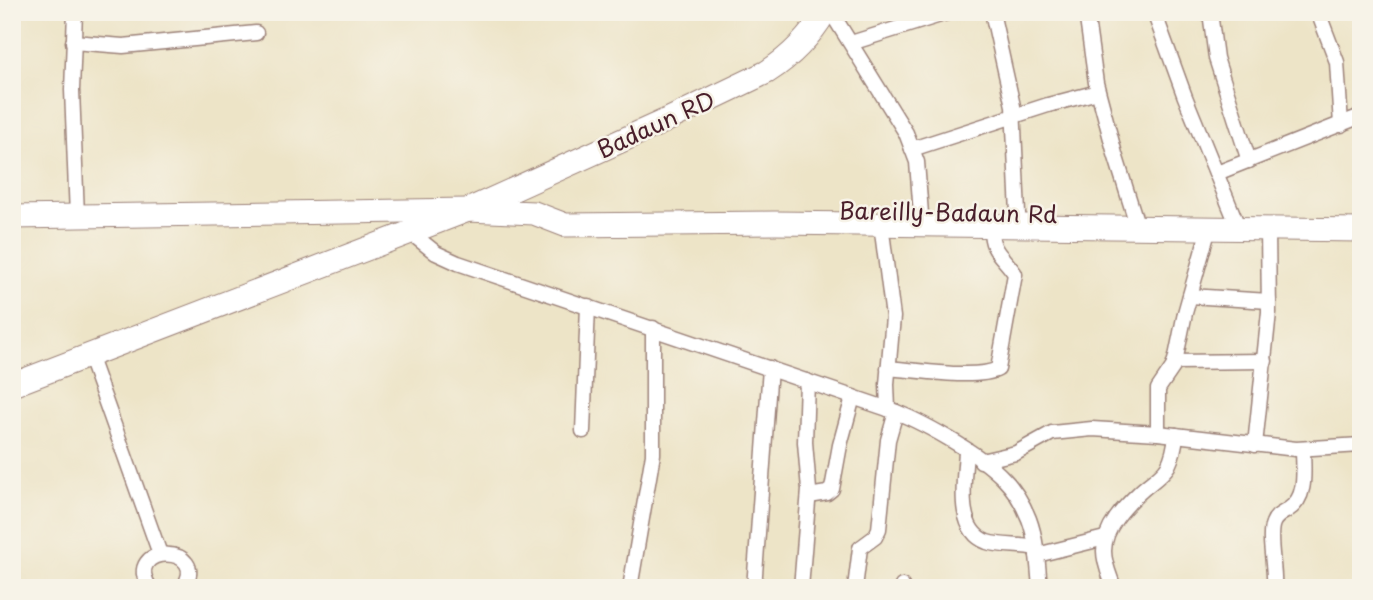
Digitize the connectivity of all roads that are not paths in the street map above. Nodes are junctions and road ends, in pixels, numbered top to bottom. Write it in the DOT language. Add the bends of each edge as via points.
graph roads {
  1 [pos="75,12"];
  2 [pos="825,12"];
  3 [pos="831,12"];
  4 [pos="950,12"];
  5 [pos="992,12"];
  6 [pos="1086,12"];
  7 [pos="1154,12"];
  8 [pos="1210,12"];
  9 [pos="1318,12"];
  10 [pos="256,33"];
  11 [pos="73,43"];
  12 [pos="851,43"];
  13 [pos="1098,92"];
  14 [pos="1014,116"];
  15 [pos="1361,116"];
  16 [pos="1341,125"];
  17 [pos="912,149"];
  18 [pos="1249,161"];
  19 [pos="1217,173"];
  20 [pos="468,210"];
  21 [pos="534,213"];
  22 [pos="922,214"];
  23 [pos="1018,214"];
  24 [pos="77,216"];
  25 [pos="12,218"];
  26 [pos="1135,218"];
  27 [pos="1361,218"];
  28 [pos="1237,223"];
  29 [pos="881,224"];
  30 [pos="991,225"];
  31 [pos="1209,229"];
  32 [pos="1268,229"];
  33 [pos="1361,230"];
  34 [pos="411,233"];
  35 [pos="1190,296"];
  36 [pos="1269,301"];
  37 [pos="588,306"];
  38 [pos="653,328"];
  39 [pos="89,355"];
  40 [pos="1265,361"];
  41 [pos="1175,362"];
  42 [pos="770,368"];
  43 [pos="888,368"];
  44 [pos="807,381"];
  45 [pos="12,386"];
  46 [pos="853,397"];
  47 [pos="892,410"];
  48 [pos="583,430"];
  49 [pos="1158,433"];
  50 [pos="1177,435"];
  51 [pos="1255,444"];
  52 [pos="1361,445"];
  53 [pos="1303,449"];
  54 [pos="966,451"];
  55 [pos="981,461"];
  56 [pos="809,496"];
  57 [pos="1105,538"];
  58 [pos="1036,552"];
  59 [pos="160,554"];
  60 [pos="150,588"];
  61 [pos="183,588"];
  62 [pos="630,588"];
  63 [pos="754,588"];
  64 [pos="801,588"];
  65 [pos="855,588"];
  66 [pos="1040,588"];
  67 [pos="1114,588"];
  68 [pos="1274,588"];
  1 -- 11 [label="street"];
  2 -- 20 [label="main road, Badaun RD" via="806,40 767,72"];
  3 -- 12 [label="street"];
  4 -- 12 [label="street"];
  5 -- 14 [label="street"];
  6 -- 13 [label="street"];
  7 -- 19 [label="street"];
  8 -- 18 [label="street" via="1216,58"];
  9 -- 16 [label="street" via="1339,71"];
  10 -- 11 [label="street" via="123,46"];
  11 -- 24 [label="street"];
  12 -- 17 [label="street"];
  13 -- 14 [label="street"];
  13 -- 26 [label="street"];
  14 -- 17 [label="street"];
  14 -- 23 [label="street"];
  15 -- 16 [label="street"];
  16 -- 18 [label="street"];
  17 -- 22 [label="street"];
  18 -- 19 [label="street"];
  19 -- 28 [label="street"];
  20 -- 21 [label="main road"];
  20 -- 24 [label="main road"];
  20 -- 34 [label="main road, Badaun RD"];
  21 -- 22 [label="main road, Bareilly-Badaun Rd" via="765,210"];
  21 -- 29 [label="main road" via="565,225"];
  22 -- 23 [label="main road, Bareilly-Badaun Rd"];
  23 -- 26 [label="main road, Bareilly-Badaun Rd"];
  24 -- 25 [label="main road"];
  26 -- 28 [label="main road, Bareilly-Badaun Rd"];
  27 -- 28 [label="main road, Bareilly-Badaun Rd"];
  28 -- 31 [label="main road"];
  28 -- 32 [label="main road"];
  29 -- 30 [label="main road"];
  29 -- 43 [label="street" via="893,317"];
  30 -- 31 [label="main road"];
  30 -- 43 [label="street" via="992,245 1015,274 998,369 969,374"];
  31 -- 35 [label="street"];
  32 -- 33 [label="main road"];
  32 -- 36 [label="street"];
  34 -- 37 [label="street" via="444,258"];
  34 -- 39 [label="main road, Badaun RD"];
  35 -- 36 [label="street"];
  35 -- 41 [label="street"];
  36 -- 40 [label="street"];
  37 -- 38 [label="street"];
  37 -- 48 [label="street"];
  38 -- 42 [label="street"];
  38 -- 62 [label="street" via="653,454"];
  39 -- 45 [label="main road, Badaun RD"];
  39 -- 59 [label="street"];
  40 -- 41 [label="street"];
  40 -- 51 [label="street"];
  41 -- 49 [label="street" via="1158,389"];
  42 -- 44 [label="street"];
  42 -- 63 [label="street"];
  43 -- 47 [label="street"];
  44 -- 46 [label="street"];
  44 -- 56 [label="street"];
  46 -- 47 [label="street"];
  46 -- 56 [label="street" via="832,489"];
  47 -- 54 [label="street"];
  47 -- 65 [label="street" via="878,529 860,548"];
  49 -- 50 [label="street"];
  49 -- 55 [label="street" via="1092,429 1052,433 1016,453"];
  50 -- 51 [label="street"];
  50 -- 57 [label="street" via="1168,466 1113,523"];
  51 -- 53 [label="street"];
  52 -- 53 [label="street"];
  53 -- 68 [label="street" via="1301,494 1297,503 1277,515 1272,528"];
  54 -- 55 [label="street"];
  54 -- 58 [label="street" via="965,506 974,534 992,543 1017,544"];
  55 -- 58 [label="street" via="1018,498 1030,520"];
  56 -- 64 [label="street"];
  57 -- 58 [label="street"];
  57 -- 67 [label="street" via="1105,560"];
  58 -- 66 [label="street"];
  59 -- 60 [label="street" via="146,568"];
  59 -- 61 [label="street" via="175,554 185,564 188,577"];
}
